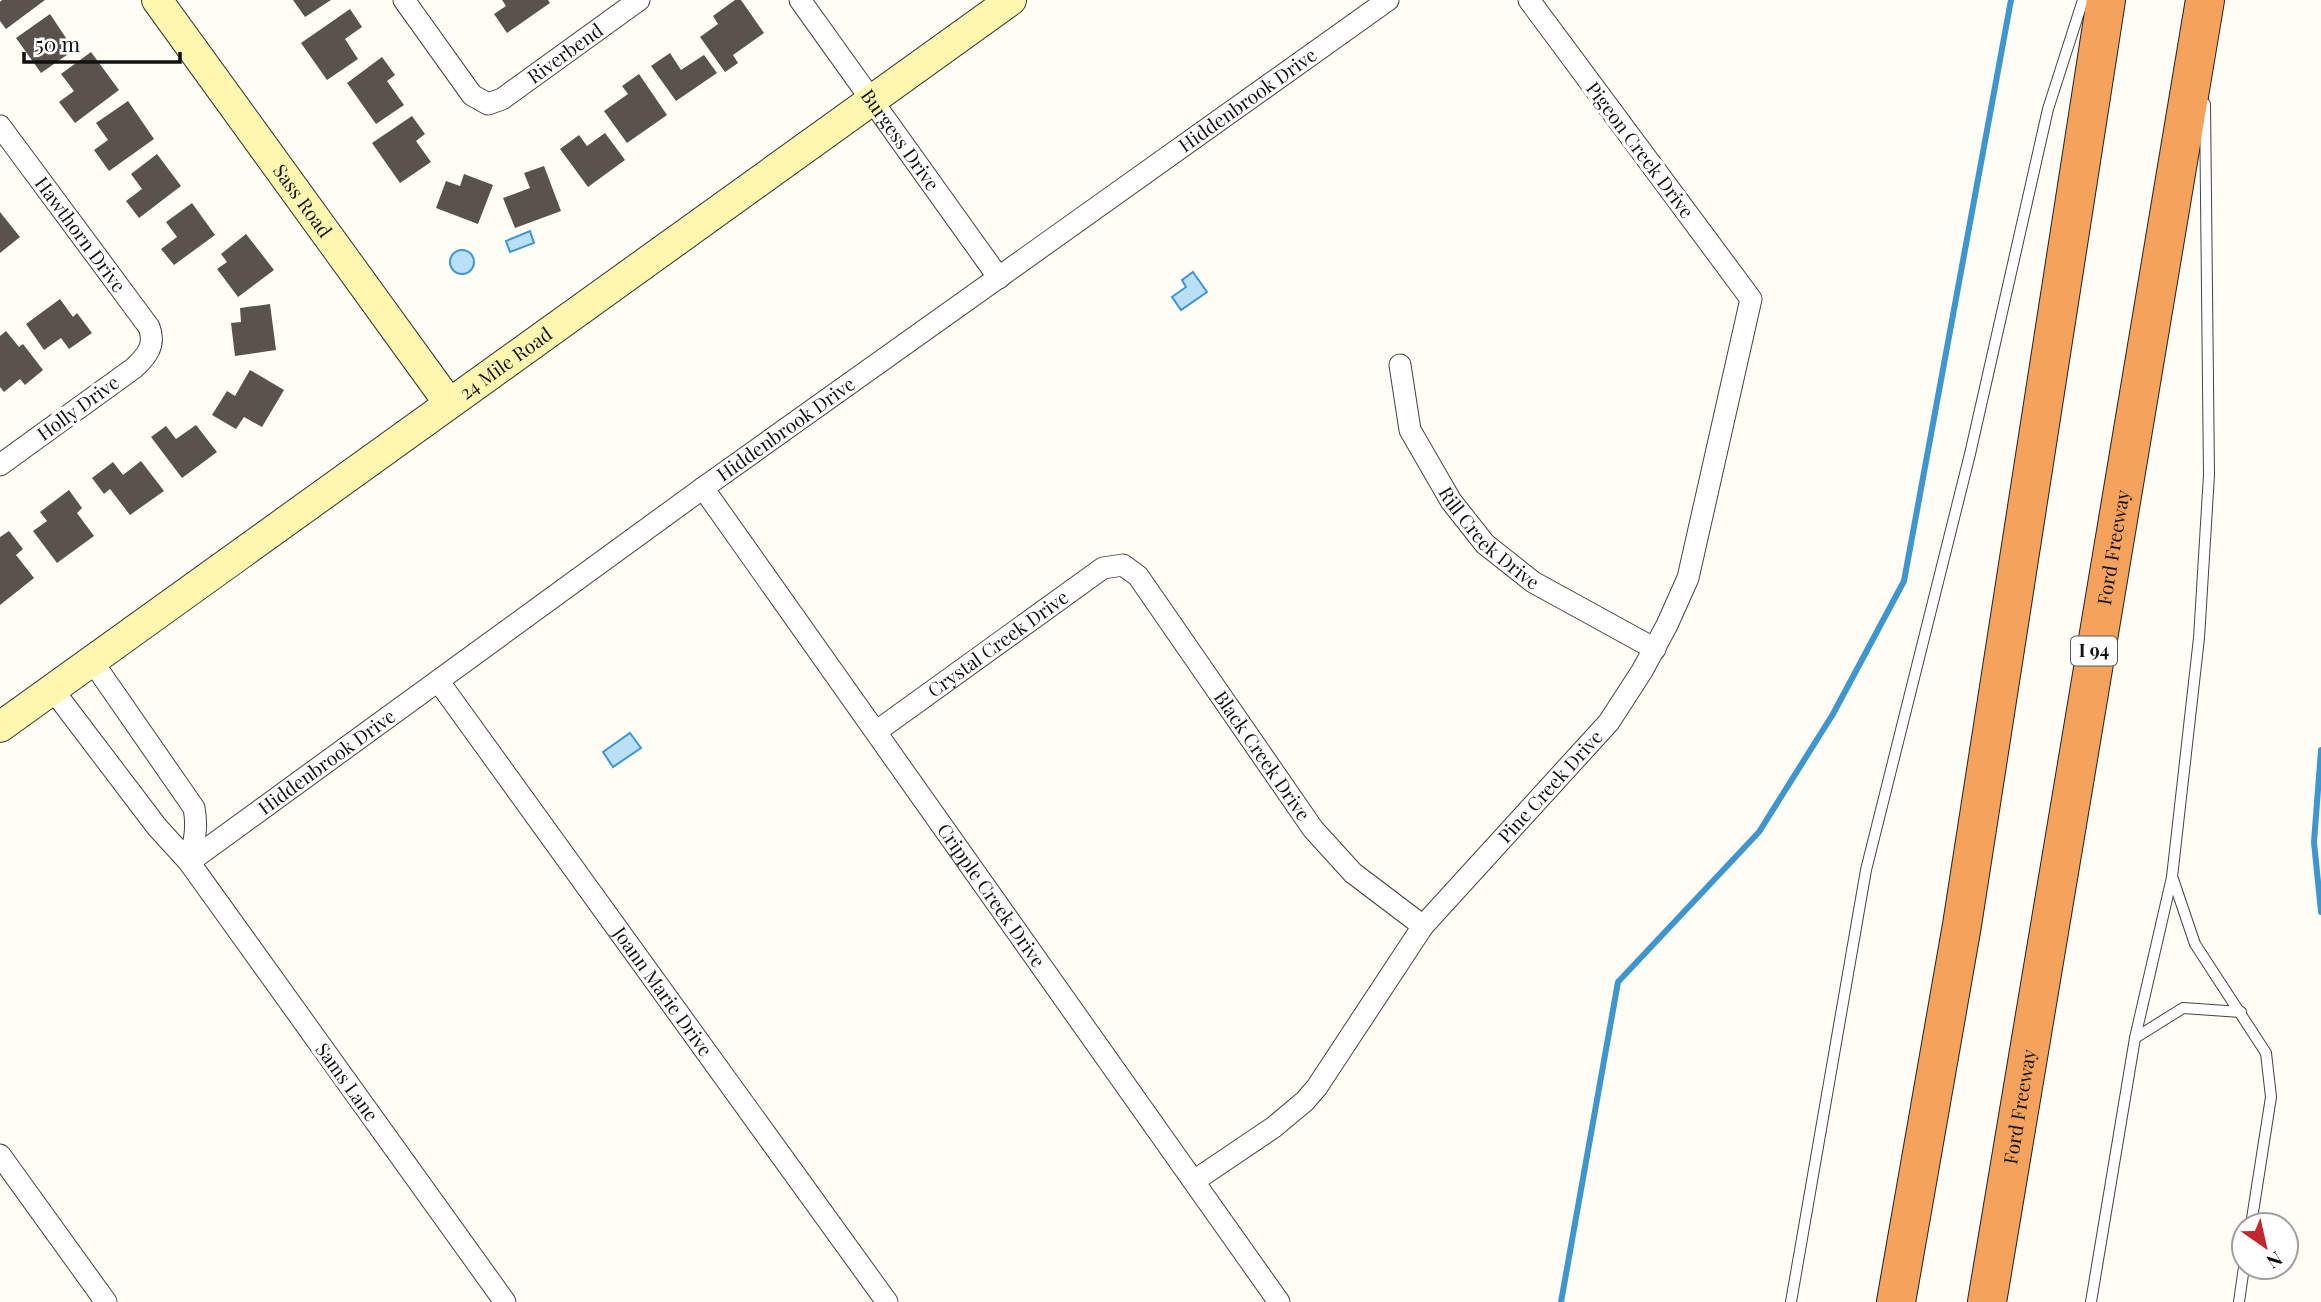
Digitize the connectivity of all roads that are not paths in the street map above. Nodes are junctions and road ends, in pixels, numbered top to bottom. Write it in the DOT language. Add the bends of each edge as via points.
graph roads {
  1 [pos="157,0"];
  2 [pos="404,0"];
  3 [pos="639,0"];
  4 [pos="800,0"];
  5 [pos="1012,0"];
  6 [pos="1388,0"];
  7 [pos="1529,0"];
  8 [pos="2083,0"];
  9 [pos="2106,0"];
  10 [pos="2204,2"];
  11 [pos="2204,74"];
  12 [pos="2205,88"];
  13 [pos="871,99"];
  14 [pos="0,126"];
  15 [pos="999,278"];
  16 [pos="1751,299"];
  17 [pos="152,347"];
  18 [pos="1400,365"];
  19 [pos="449,402"];
  20 [pos="0,464"];
  21 [pos="703,488"];
  22 [pos="1123,565"];
  23 [pos="1655,649"];
  24 [pos="92,661"];
  25 [pos="439,682"];
  26 [pos="53,690"];
  27 [pos="0,727"];
  28 [pos="877,731"];
  29 [pos="189,862"];
  30 [pos="2172,877"];
  31 [pos="1423,926"];
  32 [pos="2241,1012"];
  33 [pos="2135,1038"];
  34 [pos="0,1155"];
  35 [pos="1194,1181"];
  36 [pos="2253,1211"];
  37 [pos="2242,1281"];
  38 [pos="106,1302"];
  39 [pos="505,1302"];
  40 [pos="887,1302"];
  41 [pos="1279,1302"];
  42 [pos="1791,1302"];
  43 [pos="1896,1302"];
  44 [pos="1987,1302"];
  45 [pos="2091,1302"];
  46 [pos="2239,1302"];
  1 -- 19 [label="street, Sass Road"];
  2 -- 3 [label="street, Riverbend" via="471,95 488,104 502,99"];
  4 -- 13 [label="street, Burgess Drive"];
  5 -- 13 [label="street, 24 Mile Road"];
  6 -- 15 [label="street, Hiddenbrook Drive"];
  7 -- 16 [label="street, Pigeon Creek Drive"];
  8 -- 42 [label="lane" via="2048,109 1866,870"];
  9 -- 43 [label="highway" via="1962,925"];
  10 -- 11 [label="lane"];
  10 -- 44 [label="highway, Ford Freeway / I 94"];
  12 -- 30 [label="lane" via="2209,475 2199,638"];
  13 -- 15 [label="street, Burgess Drive"];
  13 -- 19 [label="street, 24 Mile Road"];
  14 -- 17 [label="street, Hawthorn Drive" via="149,327"];
  15 -- 21 [label="street, Hiddenbrook Drive"];
  16 -- 23 [label="street, Pine Creek Drive" via="1688,578"];
  17 -- 20 [label="street, Holly Drive" via="134,368"];
  18 -- 23 [label="street, Rill Creek Drive" via="1410,430 1451,501 1485,544 1533,582"];
  19 -- 24 [label="street, 24 Mile Road"];
  21 -- 25 [label="street, Hiddenbrook Drive"];
  21 -- 28 [label="street, Cripple Creek Drive"];
  22 -- 28 [label="street, Crystal Creek Drive" via="1100,571"];
  22 -- 31 [label="street, Black Creek Drive" via="1135,572 1326,846 1353,873"];
  23 -- 31 [label="street, Pine Creek Drive" via="1609,722"];
  24 -- 26 [label="street, 24 Mile Road"];
  24 -- 29 [label="street" via="194,808 197,822"];
  25 -- 29 [label="street, Hiddenbrook Drive"];
  25 -- 40 [label="street, Joann Marie Drive"];
  26 -- 27 [label="street, 24 Mile Road"];
  26 -- 29 [label="street, Sams Lane"];
  28 -- 35 [label="street, Cripple Creek Drive"];
  29 -- 39 [label="street, Sams Lane"];
  30 -- 32 [label="lane" via="2194,944"];
  30 -- 33 [label="lane"];
  31 -- 35 [label="street, Pine Creek Drive" via="1305,1101"];
  32 -- 33 [label="lane" via="2183,1009"];
  32 -- 36 [label="lane" via="2266,1053 2271,1097"];
  33 -- 45 [label="lane"];
  34 -- 38 [label="street"];
  35 -- 41 [label="street, Cripple Creek Drive"];
  37 -- 46 [label="lane"];
}
